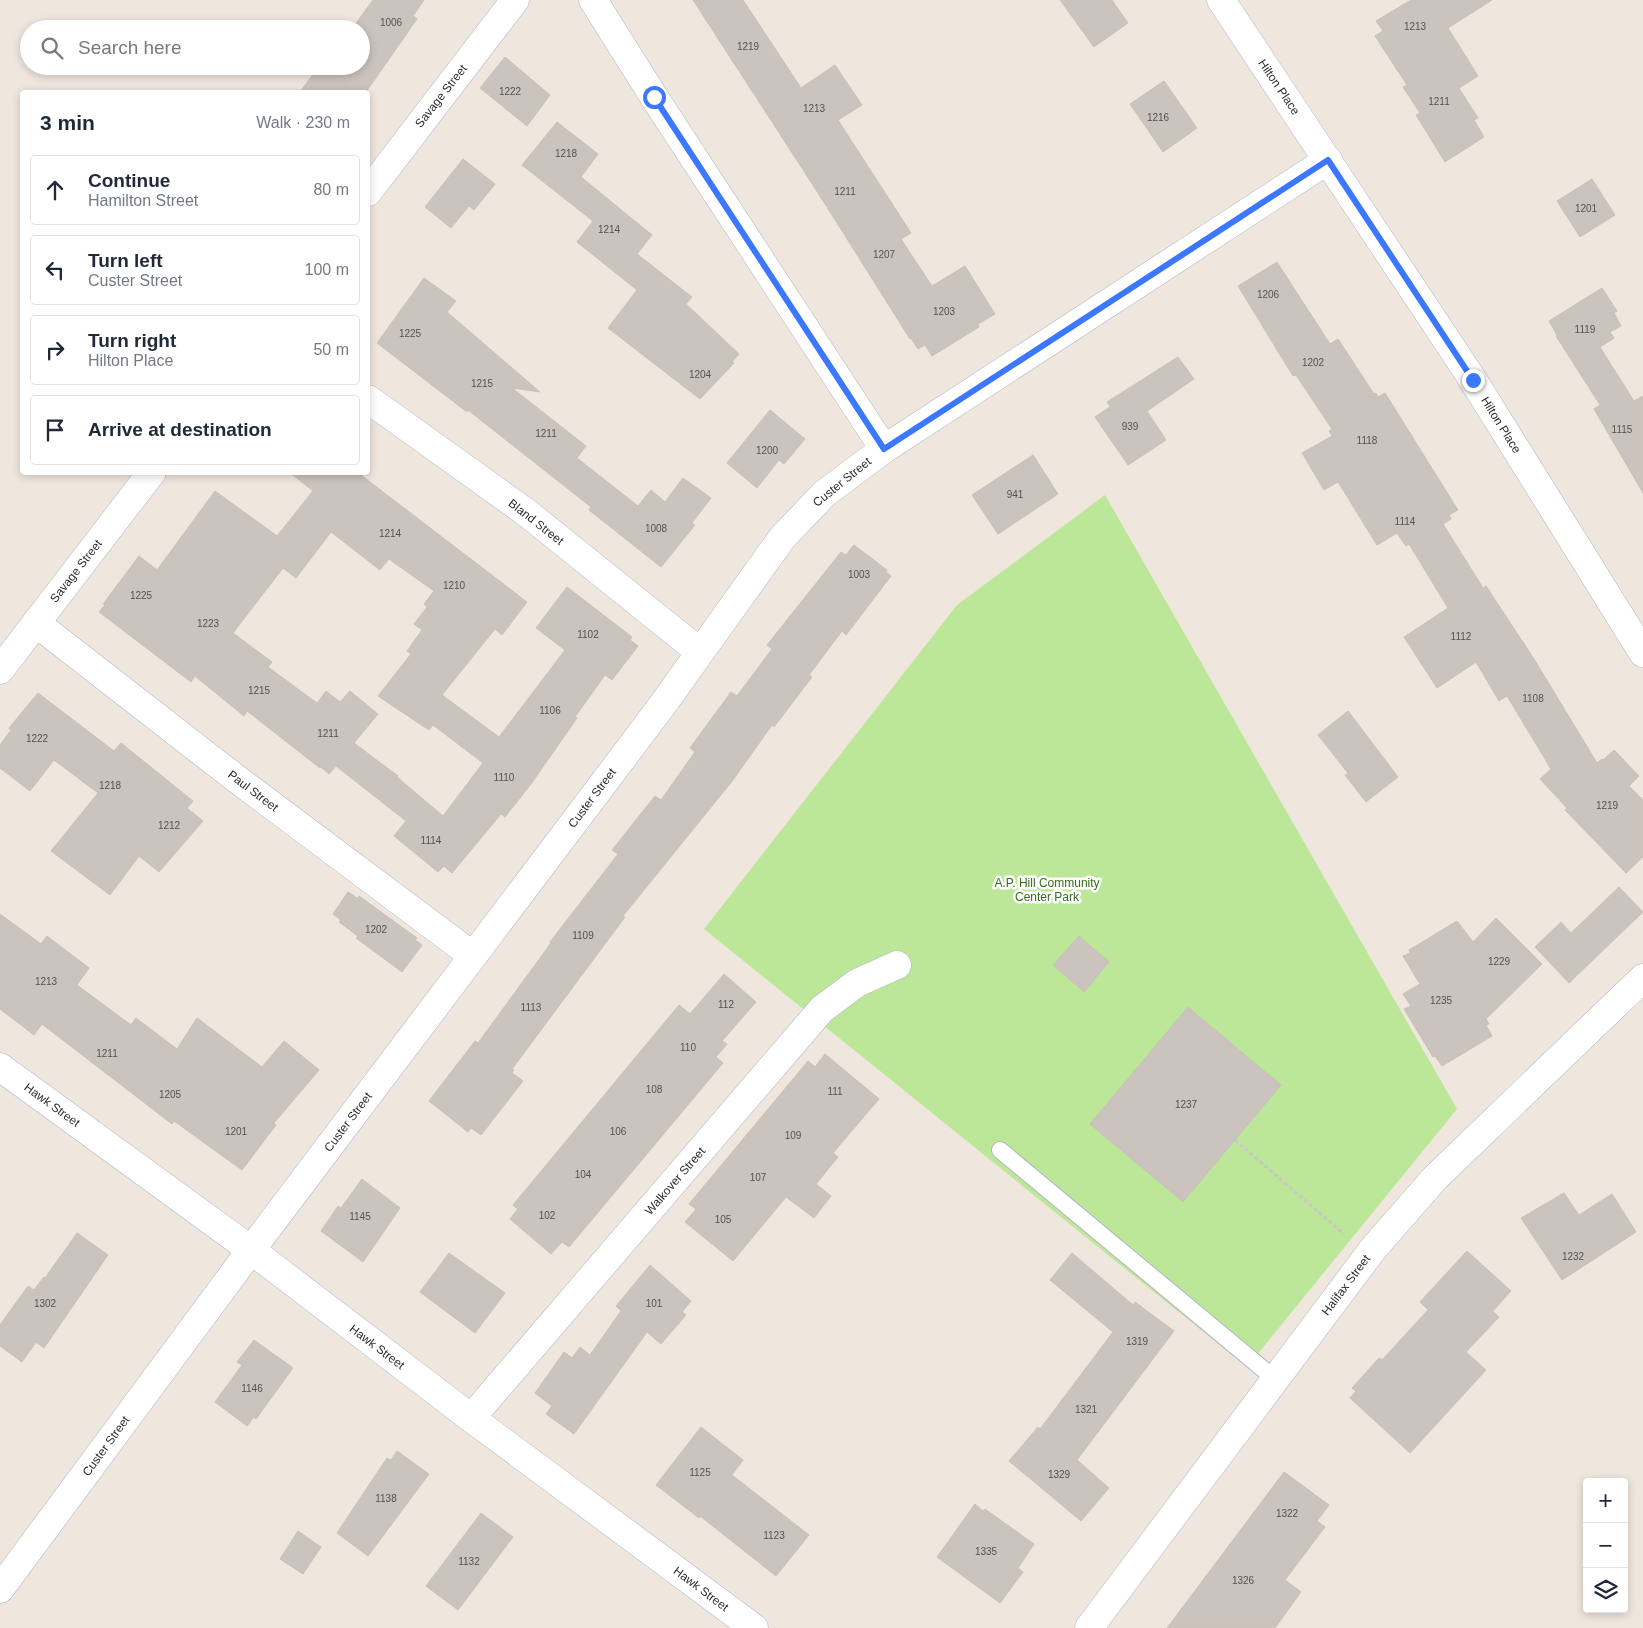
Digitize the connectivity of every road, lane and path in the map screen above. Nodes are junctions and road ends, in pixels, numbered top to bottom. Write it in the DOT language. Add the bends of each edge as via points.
graph roads {
  1 [pos="515,0"];
  2 [pos="593,0"];
  3 [pos="1222,0"];
  4 [pos="1328,160"];
  5 [pos="370,189"];
  6 [pos="370,400"];
  7 [pos="884,449"];
  8 [pos="150,475"];
  9 [pos="36,623"];
  10 [pos="700,652"];
  11 [pos="1643,653"];
  12 [pos="0,670"];
  13 [pos="473,956"];
  14 [pos="897,965"];
  15 [pos="1643,978"];
  16 [pos="0,1067"];
  17 [pos="1234,1140"];
  18 [pos="1000,1150"];
  19 [pos="251,1250"];
  20 [pos="1368,1255"];
  21 [pos="1275,1379"];
  22 [pos="471,1418"];
  23 [pos="0,1589"];
  24 [pos="754,1628"];
  25 [pos="1089,1628"];
  1 -- 5 [label="street, Savage Street"];
  2 -- 7 [label="street"];
  3 -- 4 [label="street, Hilton Place"];
  4 -- 7 [label="street, Custer Street"];
  4 -- 11 [label="street, Hilton Place" via="1473,380"];
  6 -- 10 [label="street, Bland Street" via="527,513"];
  7 -- 10 [label="street, Custer Street" via="824,494 782,538"];
  8 -- 9 [label="street, Savage Street"];
  9 -- 12 [label="street, Savage Street"];
  9 -- 13 [label="street, Paul Street"];
  10 -- 13 [label="street, Custer Street"];
  13 -- 19 [label="street, Custer Street"];
  14 -- 22 [label="street, Walkover Street" via="857,983 822,1009"];
  15 -- 20 [label="street, Halifax Street" via="1435,1178"];
  16 -- 19 [label="street, Hawk Street"];
  17 -- 20 [label="path"];
  18 -- 21 [label="lane"];
  19 -- 22 [label="street, Hawk Street"];
  19 -- 23 [label="street, Custer Street"];
  20 -- 21 [label="street, Halifax Street"];
  21 -- 25 [label="street, Halifax Street"];
  22 -- 24 [label="street, Hawk Street"];
}
